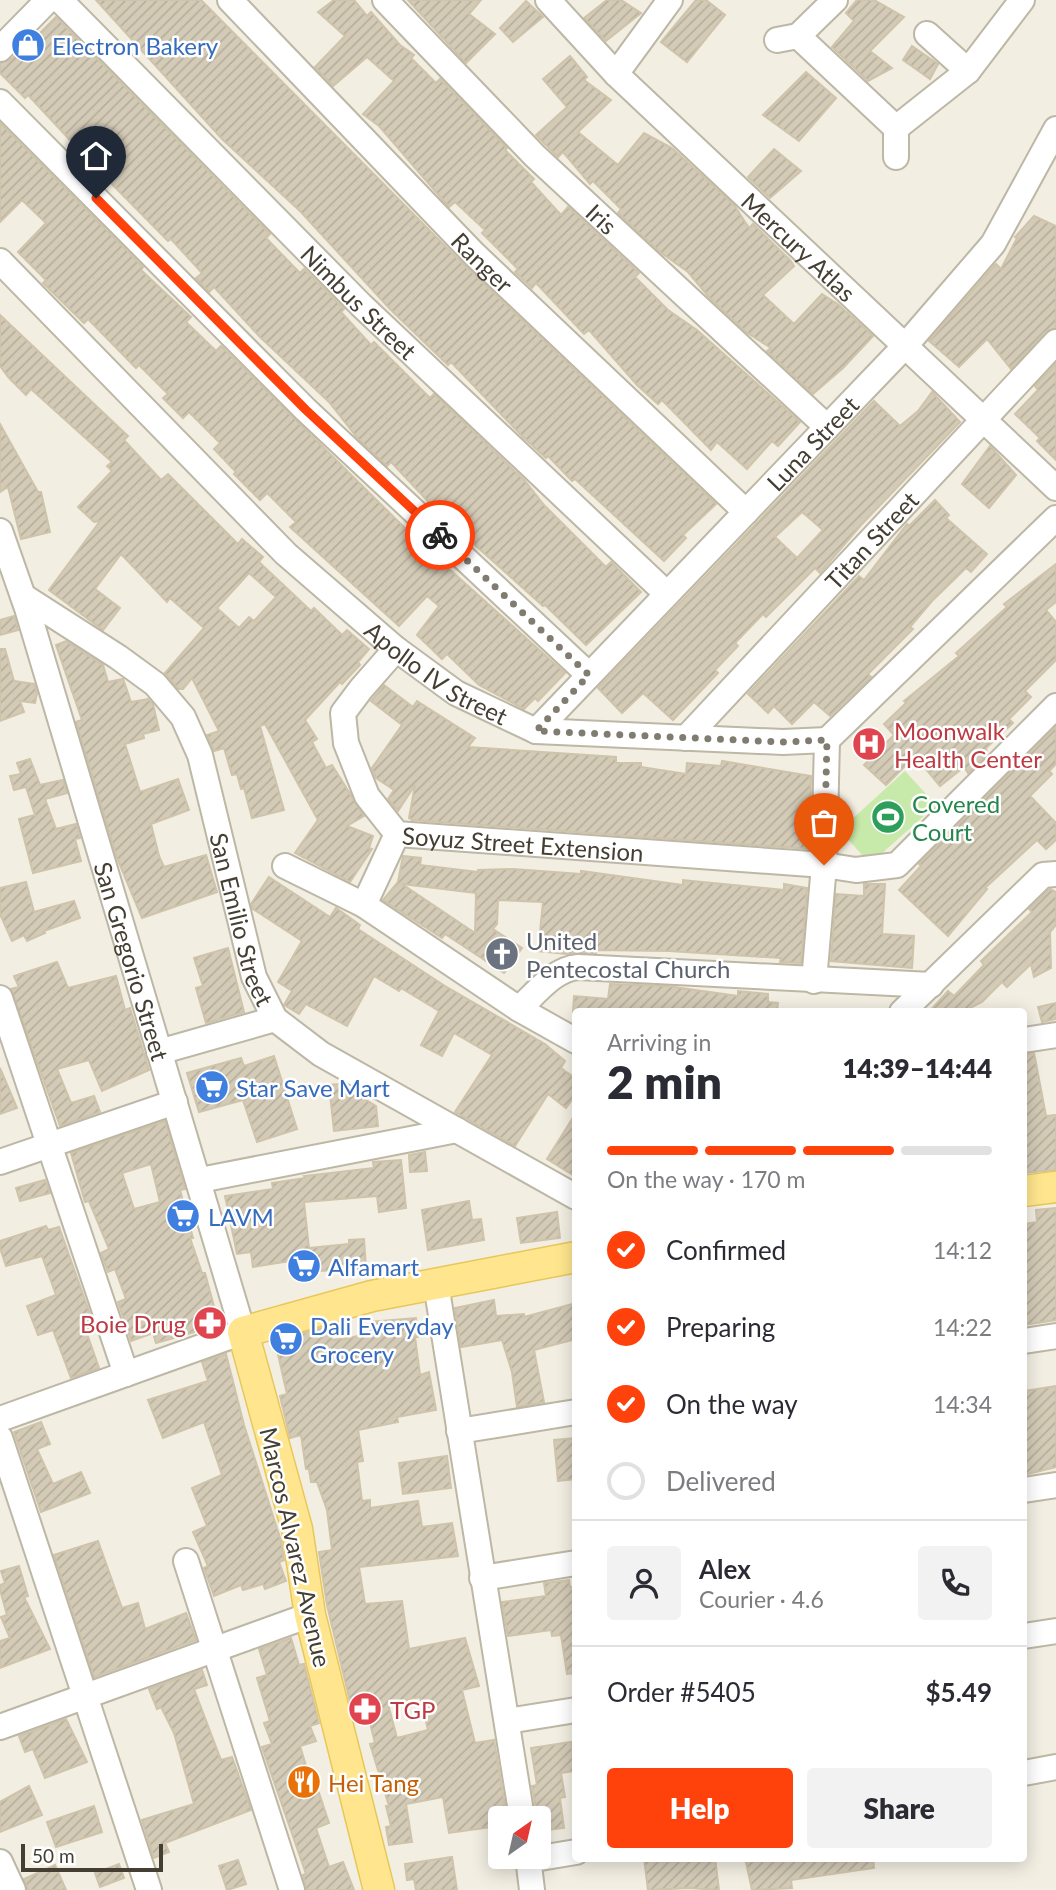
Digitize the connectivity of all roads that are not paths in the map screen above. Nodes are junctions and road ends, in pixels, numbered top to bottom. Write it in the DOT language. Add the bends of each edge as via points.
graph roads {
  1 [pos="48,0"];
  2 [pos="60,0"];
  3 [pos="230,0"];
  4 [pos="385,0"];
  5 [pos="548,0"];
  6 [pos="670,0"];
  7 [pos="835,0"];
  8 [pos="1022,0"];
  9 [pos="927,34"];
  10 [pos="0,48"];
  11 [pos="968,71"];
  12 [pos="616,74"];
  13 [pos="0,102"];
  14 [pos="896,128"];
  15 [pos="1056,129"];
  16 [pos="896,157"];
  17 [pos="0,261"];
  18 [pos="1056,342"];
  19 [pos="905,346"];
  20 [pos="984,421"];
  21 [pos="827,427"];
  22 [pos="1056,488"];
  23 [pos="746,512"];
  24 [pos="1056,518"];
  25 [pos="0,531"];
  26 [pos="22,593"];
  27 [pos="667,594"];
  28 [pos="396,649"];
  29 [pos="589,675"];
  30 [pos="1056,706"];
  31 [pos="536,731"];
  32 [pos="686,738"];
  33 [pos="827,740"];
  34 [pos="397,834"];
  35 [pos="824,865"];
  36 [pos="285,866"];
  37 [pos="1056,874"];
  38 [pos="364,905"];
  39 [pos="814,981"];
  40 [pos="931,985"];
  41 [pos="0,998"];
  42 [pos="906,1008"];
  43 [pos="519,1009"];
  44 [pos="275,1020"];
  45 [pos="1056,1035"];
  46 [pos="572,1039"];
  47 [pos="1027,1040"];
  48 [pos="159,1052"];
  49 [pos="175,1102"];
  50 [pos="457,1129"];
  51 [pos="49,1145"];
  52 [pos="0,1162"];
  53 [pos="200,1180"];
  54 [pos="1056,1187"];
  55 [pos="1027,1191"];
  56 [pos="572,1195"];
  57 [pos="572,1258"];
  58 [pos="436,1284"];
  59 [pos="243,1332"];
  60 [pos="1056,1335"];
  61 [pos="1027,1340"];
  62 [pos="126,1374"];
  63 [pos="572,1413"];
  64 [pos="0,1419"];
  65 [pos="459,1431"];
  66 [pos="0,1438"];
  67 [pos="1056,1485"];
  68 [pos="1027,1490"];
  69 [pos="186,1561"];
  70 [pos="572,1564"];
  71 [pos="482,1578"];
  72 [pos="310,1615"];
  73 [pos="1056,1631"];
  74 [pos="1027,1636"];
  75 [pos="214,1647"];
  76 [pos="84,1696"];
  77 [pos="572,1711"];
  78 [pos="508,1721"];
  79 [pos="0,1727"];
  80 [pos="1056,1767"];
  81 [pos="1027,1772"];
  82 [pos="520,1806"];
  83 [pos="572,1852"];
  84 [pos="551,1855"];
  85 [pos="0,1862"];
  86 [pos="529,1869"];
  87 [pos="13,1890"];
  88 [pos="149,1890"];
  89 [pos="292,1890"];
  90 [pos="379,1890"];
  91 [pos="532,1890"];
  1 -- 10 [label="street"];
  2 -- 27 [label="street, Nimbus Street" via="361,305"];
  3 -- 23 [label="street, Ranger" via="474,254"];
  4 -- 21 [label="street, Iris" via="535,156"];
  5 -- 12 [label="street, Mercury Atlas"];
  6 -- 12 [label="street"];
  7 -- 14 [label="street" via="788,38"];
  8 -- 11 [label="street"];
  9 -- 11 [label="street"];
  11 -- 14 [label="street"];
  12 -- 19 [label="street, Mercury Atlas"];
  13 -- 29 [label="street" via="306,410"];
  14 -- 16 [label="street"];
  15 -- 19 [label="street, Luna Street" via="993,244"];
  17 -- 28 [label="street, Apollo IV Street" via="286,554"];
  18 -- 20 [label="street, Titan Street"];
  19 -- 20 [label="street, Mercury Atlas"];
  19 -- 21 [label="street, Luna Street"];
  20 -- 22 [label="street, Mercury Atlas"];
  20 -- 32 [label="street, Titan Street"];
  21 -- 23 [label="street, Luna Street"];
  23 -- 27 [label="street, Luna Street"];
  24 -- 33 [label="street"];
  25 -- 26 [label="street, San Gregorio Street"];
  26 -- 44 [label="street, San Emilio Street" via="155,684 184,717 200,755 254,977"];
  26 -- 48 [label="street, San Gregorio Street"];
  27 -- 29 [label="street, Luna Street"];
  28 -- 31 [label="street, Apollo IV Street" via="456,693"];
  28 -- 34 [label="street, Soyuz Street Extension" via="343,713 346,743 367,796"];
  29 -- 31 [label="street, Luna Street"];
  30 -- 35 [label="street, Soyuz Street Extension" via="897,865 856,870"];
  31 -- 32 [label="street, Apollo IV Street"];
  32 -- 33 [label="street, Apollo IV Street"];
  33 -- 35 [label="street"];
  34 -- 35 [label="street, Soyuz Street Extension"];
  34 -- 38 [label="street"];
  35 -- 39 [label="street"];
  36 -- 38 [label="street"];
  37 -- 40 [label="street" via="1043,875"];
  38 -- 43 [label="street"];
  39 -- 40 [label="street"];
  39 -- 43 [label="street" via="578,967 560,972"];
  40 -- 42 [label="street"];
  41 -- 51 [label="street"];
  43 -- 46 [label="street"];
  44 -- 48 [label="street"];
  44 -- 50 [label="street, San Emilio Street" via="321,1054"];
  45 -- 47 [label="street"];
  48 -- 49 [label="street, San Gregorio Street"];
  49 -- 51 [label="street"];
  49 -- 53 [label="street, San Gregorio Street"];
  50 -- 53 [label="street"];
  50 -- 56 [label="street, San Emilio Street"];
  51 -- 52 [label="street"];
  51 -- 62 [label="street"];
  53 -- 59 [label="street, San Gregorio Street"];
  54 -- 55 [label="main road"];
  57 -- 58 [label="main road"];
  58 -- 59 [label="main road" via="372,1296"];
  58 -- 65 [label="street"];
  59 -- 62 [label="street"];
  59 -- 72 [label="main road, Marcos Alvarez Avenue" via="297,1529"];
  60 -- 61 [label="street"];
  62 -- 64 [label="street"];
  63 -- 65 [label="street"];
  65 -- 71 [label="street"];
  66 -- 76 [label="street"];
  67 -- 68 [label="street"];
  69 -- 75 [label="street"];
  70 -- 71 [label="street"];
  71 -- 78 [label="street"];
  72 -- 75 [label="street"];
  72 -- 90 [label="main road, Marcos Alvarez Avenue"];
  73 -- 74 [label="street"];
  75 -- 76 [label="street"];
  75 -- 89 [label="street"];
  76 -- 79 [label="street"];
  76 -- 88 [label="street"];
  77 -- 78 [label="street"];
  78 -- 82 [label="street"];
  80 -- 81 [label="street"];
  83 -- 84 [label="street"];
  85 -- 87 [label="street"];
  86 -- 91 [label="street"];
}
